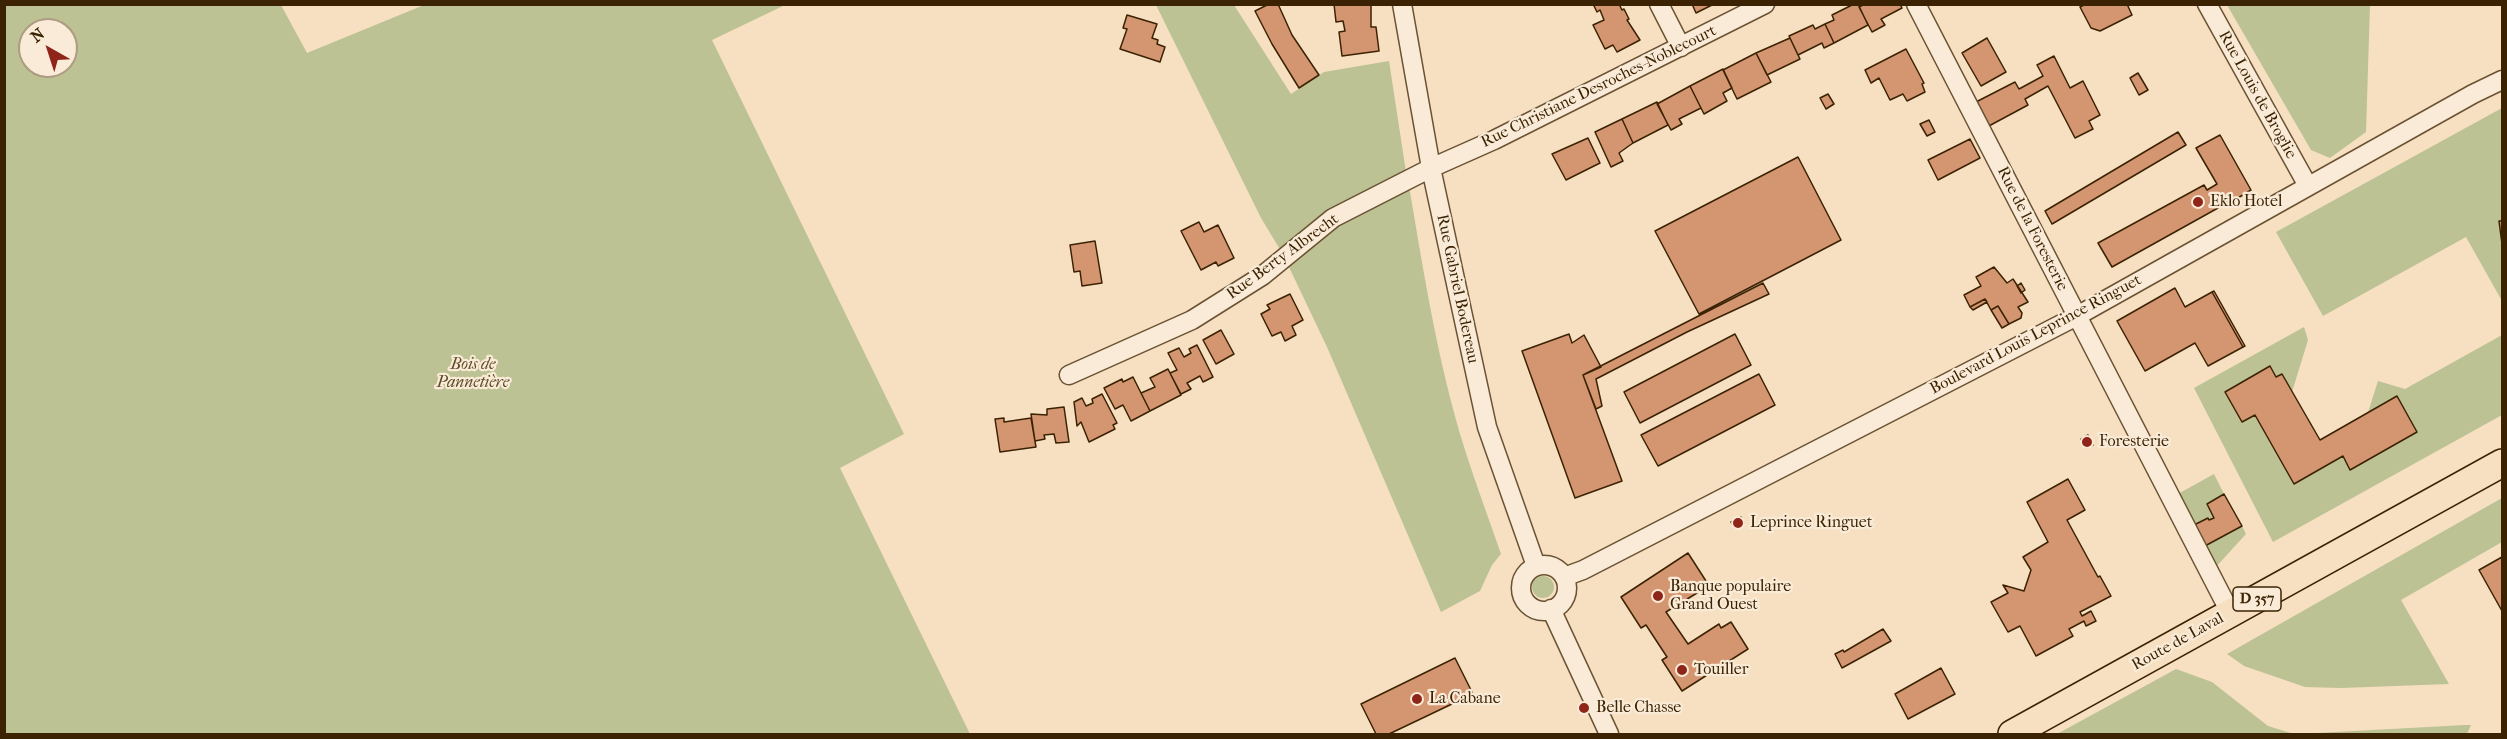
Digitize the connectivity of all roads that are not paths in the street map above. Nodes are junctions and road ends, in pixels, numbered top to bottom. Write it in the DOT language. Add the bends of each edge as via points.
graph roads {
  1 [pos="1402,4"];
  2 [pos="1659,4"];
  3 [pos="1765,4"];
  4 [pos="1916,4"];
  5 [pos="2207,4"];
  6 [pos="1681,47"];
  7 [pos="2502,80"];
  8 [pos="1431,168"];
  9 [pos="2308,186"];
  10 [pos="2077,315"];
  11 [pos="1069,375"];
  12 [pos="2502,463"];
  13 [pos="1536,566"];
  14 [pos="1564,577"];
  15 [pos="1551,609"];
  16 [pos="2231,614"];
  17 [pos="1609,735"];
  18 [pos="2012,735"];
  1 -- 8 [label="street, Rue Gabriel Bodereau"];
  2 -- 6 [label="street"];
  3 -- 6 [label="street, Rue Christiane Desroches-Noblecourt"];
  4 -- 10 [label="street, Rue de la Foresterie"];
  5 -- 9 [label="street, Rue Louis de Broglie"];
  6 -- 8 [label="street, Rue Christiane Desroches-Noblecourt"];
  7 -- 9 [label="street, Boulevard Louis Leprince Ringuet"];
  8 -- 11 [label="street, Rue Berty Albrecht" via="1333,218 1262,276 1192,320"];
  8 -- 13 [label="street, Rue Gabriel Bodereau" via="1487,427"];
  9 -- 10 [label="street, Boulevard Louis Leprince Ringuet"];
  10 -- 14 [label="street, Boulevard Louis Leprince Ringuet"];
  10 -- 16 [label="street, Rue de la Foresterie"];
  12 -- 16 [label="main road, Route de Laval / D 357"];
  13 -- 14 [label="street" via="1549,566"];
  13 -- 15 [label="street" via="1524,577 1523,597 1532,607"];
  14 -- 15 [label="street" via="1565,596"];
  15 -- 17 [label="street"];
  16 -- 18 [label="main road, Route de Laval / D 357"];
}
